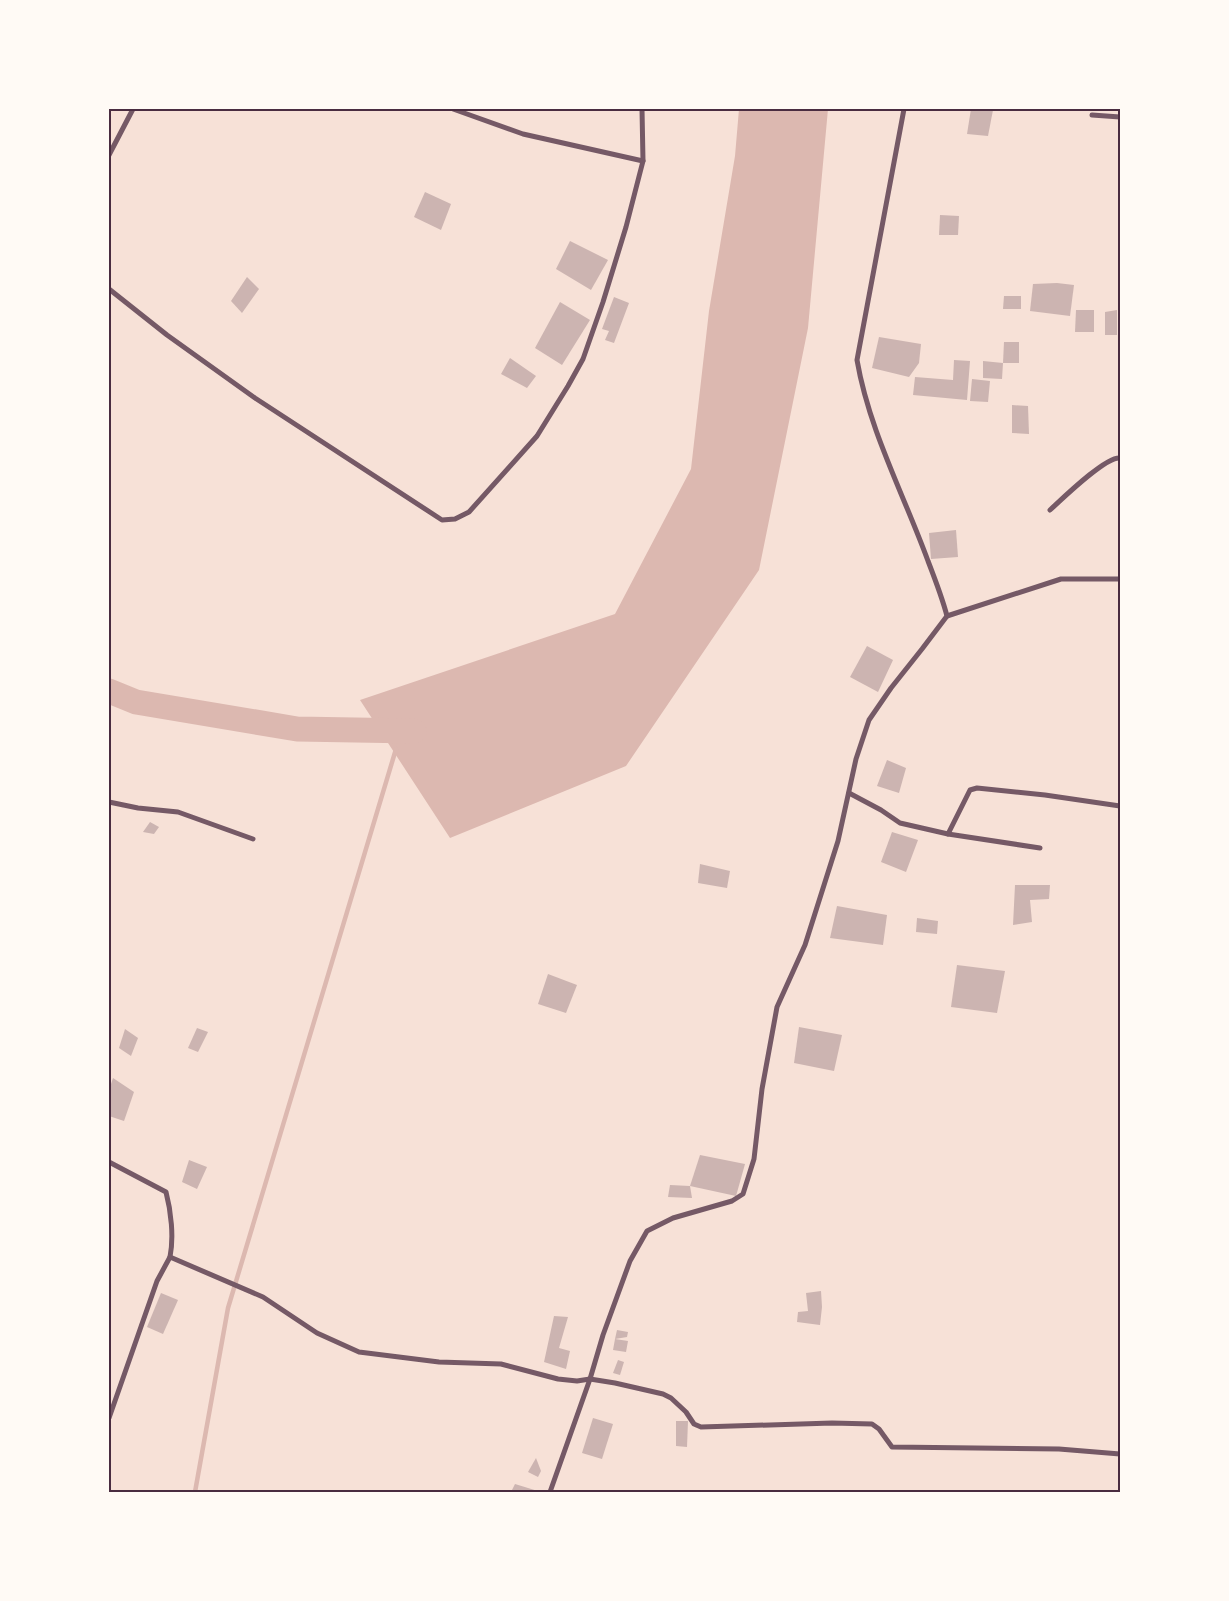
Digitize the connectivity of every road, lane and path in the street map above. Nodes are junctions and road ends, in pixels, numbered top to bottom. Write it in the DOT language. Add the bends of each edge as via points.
graph roads {
  1 [pos="133,109"];
  2 [pos="453,109"];
  3 [pos="642,109"];
  4 [pos="904,109"];
  5 [pos="1092,115"];
  6 [pos="1120,117"];
  7 [pos="109,155"];
  8 [pos="643,161"];
  9 [pos="109,289"];
  10 [pos="1120,458"];
  11 [pos="1050,510"];
  12 [pos="1120,579"];
  13 [pos="947,616"];
  14 [pos="849,793"];
  15 [pos="109,802"];
  16 [pos="1120,806"];
  17 [pos="948,834"];
  18 [pos="253,838"];
  19 [pos="1040,848"];
  20 [pos="109,1162"];
  21 [pos="170,1257"];
  22 [pos="590,1379"];
  23 [pos="109,1418"];
  24 [pos="1120,1454"];
  25 [pos="550,1492"];
  1 -- 7 [label="street"];
  2 -- 8 [label="street" via="523,134"];
  3 -- 8 [label="street"];
  4 -- 13 [label="street" via="857,360 867,405"];
  5 -- 6 [label="street"];
  8 -- 9 [label="street" via="626,227 583,359 537,436 469,512 455,520 442,520 255,398"];
  10 -- 11 [label="street" via="1102,464"];
  12 -- 13 [label="street" via="1062,579"];
  13 -- 14 [label="street" via="869,720"];
  14 -- 17 [label="street" via="900,823"];
  14 -- 22 [label="street" via="838,841 805,945 777,1007 762,1089 754,1159 743,1194 732,1201 673,1218 647,1231 630,1261"];
  15 -- 18 [label="street" via="178,812"];
  16 -- 17 [label="street" via="977,788 970,790"];
  17 -- 19 [label="street"];
  20 -- 21 [label="street" via="166,1192 172,1246"];
  21 -- 22 [label="street" via="263,1297 317,1333 359,1352 439,1362 501,1364 558,1379"];
  21 -- 23 [label="street" via="157,1281"];
  22 -- 24 [label="street" via="671,1398 694,1424 701,1427 872,1424 892,1447 1059,1449"];
  22 -- 25 [label="street"];
}
